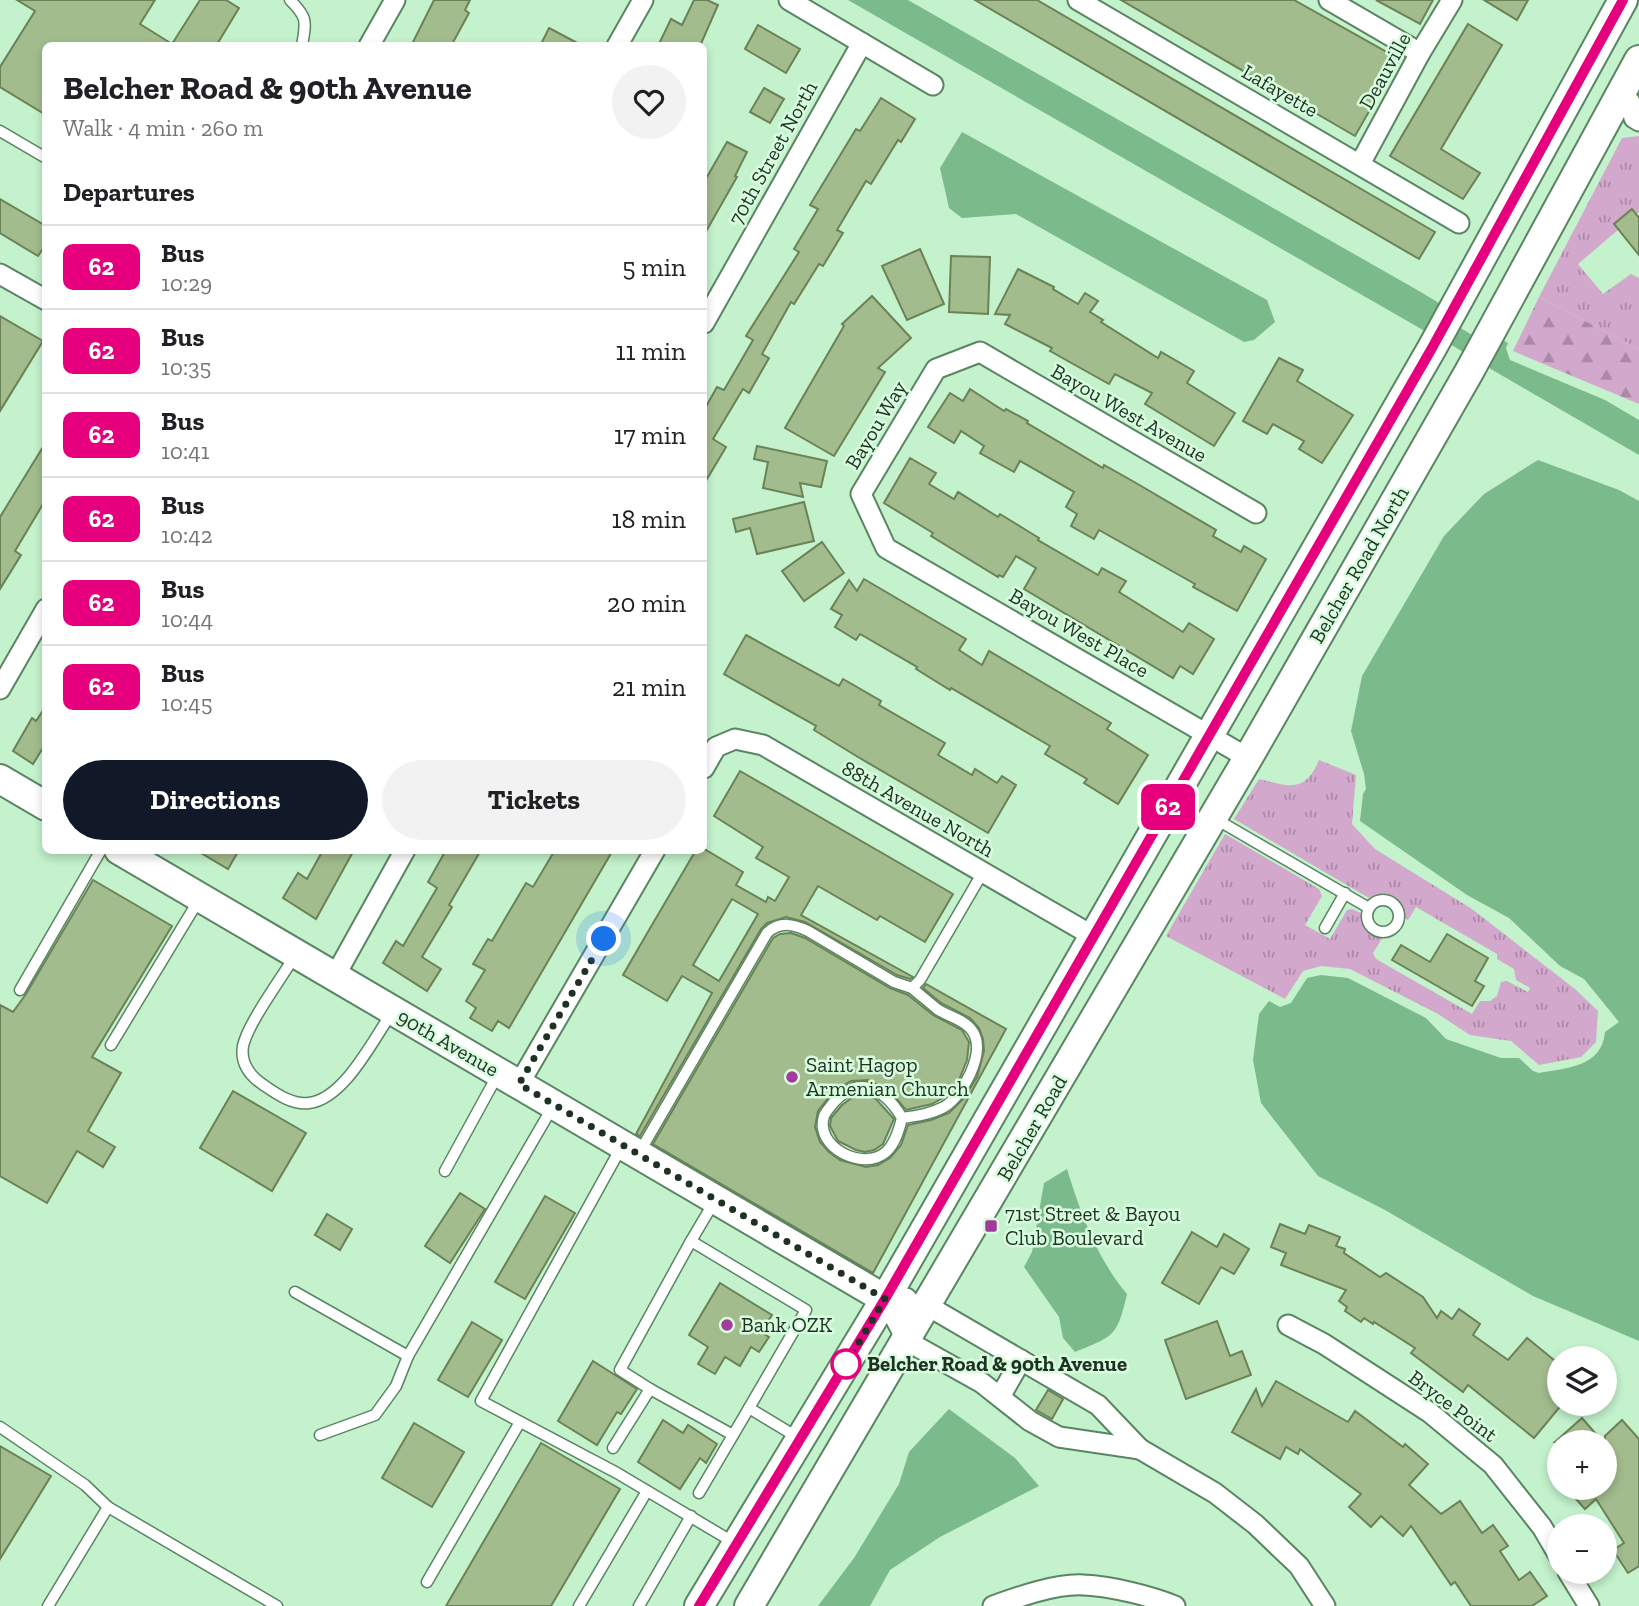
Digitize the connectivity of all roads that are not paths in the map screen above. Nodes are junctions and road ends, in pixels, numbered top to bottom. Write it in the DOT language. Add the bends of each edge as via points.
graph roads {
  1 [pos="290,0"];
  2 [pos="395,0"];
  3 [pos="643,0"];
  4 [pos="789,0"];
  5 [pos="1078,0"];
  6 [pos="1328,0"];
  7 [pos="1452,0"];
  8 [pos="1623,0"];
  9 [pos="303,42"];
  10 [pos="371,42"];
  11 [pos="619,42"];
  12 [pos="862,43"];
  13 [pos="1420,53"];
  14 [pos="1639,60"];
  15 [pos="1582,75"];
  16 [pos="933,85"];
  17 [pos="1629,100"];
  18 [pos="1639,121"];
  19 [pos="0,131"];
  20 [pos="42,156"];
  21 [pos="1360,164"];
  22 [pos="1459,223"];
  23 [pos="0,274"];
  24 [pos="42,298"];
  25 [pos="707,318"];
  26 [pos="980,352"];
  27 [pos="1256,513"];
  28 [pos="886,548"];
  29 [pos="42,616"];
  30 [pos="0,689"];
  31 [pos="1209,736"];
  32 [pos="1248,758"];
  33 [pos="707,763"];
  34 [pos="0,779"];
  35 [pos="42,805"];
  36 [pos="1213,818"];
  37 [pos="99,854"];
  38 [pos="133,854"];
  39 [pos="403,854"];
  40 [pos="652,854"];
  41 [pos="154,860"];
  42 [pos="983,872"];
  43 [pos="1345,893"];
  44 [pos="200,898"];
  45 [pos="1369,908"];
  46 [pos="1325,928"];
  47 [pos="1093,936"];
  48 [pos="296,954"];
  49 [pos="334,976"];
  50 [pos="912,988"];
  51 [pos="20,990"];
  52 [pos="393,1010"];
  53 [pos="111,1045"];
  54 [pos="509,1078"];
  55 [pos="554,1104"];
  56 [pos="902,1118"];
  57 [pos="631,1149"];
  58 [pos="445,1171"];
  59 [pos="716,1199"];
  60 [pos="691,1241"];
  61 [pos="295,1292"];
  62 [pos="885,1299"];
  63 [pos="928,1306"];
  64 [pos="1288,1325"];
  65 [pos="907,1341"];
  66 [pos="408,1356"];
  67 [pos="1021,1360"];
  68 [pos="650,1388"];
  69 [pos="1000,1397"];
  70 [pos="749,1408"];
  71 [pos="520,1422"];
  72 [pos="0,1427"];
  73 [pos="320,1435"];
  74 [pos="733,1435"];
  75 [pos="800,1439"];
  76 [pos="613,1448"];
  77 [pos="1140,1449"];
  78 [pos="647,1491"];
  79 [pos="699,1493"];
  80 [pos="108,1507"];
  81 [pos="691,1516"];
  82 [pos="1547,1536"];
  83 [pos="737,1544"];
  84 [pos="427,1583"];
  85 [pos="1575,1584"];
  86 [pos="48,1606"];
  87 [pos="276,1606"];
  88 [pos="579,1606"];
  89 [pos="639,1606"];
  90 [pos="699,1606"];
  91 [pos="749,1606"];
  92 [pos="993,1606"];
  93 [pos="1175,1606"];
  94 [pos="1325,1606"];
  95 [pos="1589,1606"];
  1 -- 9 [label="lane" via="304,14"];
  2 -- 10 [label="street"];
  3 -- 11 [label="street"];
  4 -- 12 [label="street"];
  5 -- 21 [label="street, Lafayette"];
  6 -- 13 [label="street"];
  7 -- 13 [label="street, Deauville"];
  8 -- 15 [label="main road"];
  12 -- 16 [label="street"];
  12 -- 25 [label="street, 70th Street North"];
  13 -- 21 [label="street, Deauville"];
  14 -- 17 [label="main road"];
  15 -- 17 [label="main road"];
  15 -- 31 [label="main road" via="1432,348"];
  17 -- 18 [label="street"];
  17 -- 32 [label="main road, Belcher Road North"];
  19 -- 20 [label="lane"];
  21 -- 22 [label="street, Lafayette"];
  23 -- 24 [label="street"];
  26 -- 27 [label="street, Bayou West Avenue"];
  26 -- 28 [label="street, Bayou Way" via="936,369 861,494"];
  28 -- 31 [label="street, Bayou West Place"];
  29 -- 30 [label="street"];
  31 -- 32 [label="street, Bayou West Place"];
  31 -- 47 [label="main road, Belcher Road"];
  32 -- 36 [label="main road, Belcher Road"];
  33 -- 42 [label="street, 88th Avenue North" via="716,747 736,739 763,746"];
  34 -- 35 [label="main road"];
  36 -- 43 [label="lane"];
  36 -- 63 [label="main road, Belcher Road"];
  37 -- 51 [label="lane"];
  38 -- 41 [label="main road, 90th Avenue"];
  39 -- 49 [label="street"];
  40 -- 54 [label="street"];
  41 -- 44 [label="main road, 90th Avenue"];
  42 -- 47 [label="street, 88th Avenue North"];
  42 -- 50 [label="lane"];
  43 -- 45 [label="lane"];
  43 -- 46 [label="lane"];
  44 -- 48 [label="main road, 90th Avenue"];
  44 -- 53 [label="lane"];
  47 -- 62 [label="main road, Belcher Road"];
  48 -- 49 [label="main road, 90th Avenue"];
  48 -- 52 [label="lane" via="243,1046 244,1066 273,1092 309,1103 328,1096 348,1078"];
  49 -- 52 [label="main road, 90th Avenue"];
  50 -- 56 [label="lane" via="967,1025 977,1042 978,1055 947,1106"];
  50 -- 57 [label="lane" via="894,982 808,930 793,924 775,925"];
  52 -- 54 [label="main road, 90th Avenue"];
  54 -- 55 [label="main road, 90th Avenue"];
  54 -- 58 [label="lane"];
  55 -- 57 [label="main road, 90th Avenue"];
  55 -- 66 [label="lane"];
  56 -- 56 [label="lane" via="892,1145 872,1160 841,1153 828,1141 823,1127 824,1114 839,1096 859,1087 872,1088 885,1097"];
  57 -- 59 [label="main road, 90th Avenue"];
  57 -- 71 [label="lane" via="481,1401"];
  59 -- 60 [label="lane"];
  59 -- 62 [label="main road, 90th Avenue"];
  60 -- 68 [label="lane" via="620,1370"];
  60 -- 70 [label="lane" via="806,1310"];
  61 -- 66 [label="lane"];
  62 -- 63 [label="main road, 90th Avenue"];
  62 -- 65 [label="street"];
  62 -- 75 [label="main road, Belcher Road"];
  63 -- 65 [label="main road, Belcher Road"];
  63 -- 67 [label="street"];
  64 -- 82 [label="street, Bryce Point" via="1429,1412 1493,1465"];
  65 -- 69 [label="street"];
  65 -- 91 [label="main road, Belcher Road"];
  66 -- 73 [label="lane" via="396,1386 375,1415"];
  67 -- 69 [label="street"];
  67 -- 77 [label="street" via="1098,1405"];
  68 -- 74 [label="lane"];
  68 -- 76 [label="lane"];
  69 -- 77 [label="street" via="1059,1437"];
  70 -- 74 [label="lane"];
  70 -- 75 [label="lane"];
  71 -- 78 [label="lane"];
  71 -- 84 [label="lane"];
  72 -- 80 [label="lane" via="85,1485"];
  74 -- 79 [label="lane"];
  75 -- 83 [label="main road, Belcher Road"];
  77 -- 94 [label="street" via="1215,1493 1255,1524 1299,1566"];
  78 -- 81 [label="lane"];
  78 -- 88 [label="lane"];
  80 -- 86 [label="lane"];
  80 -- 87 [label="lane"];
  81 -- 83 [label="lane"];
  81 -- 89 [label="lane"];
  83 -- 90 [label="main road, Belcher Road"];
  85 -- 95 [label="street"];
  92 -- 93 [label="street" via="1082,1584"];
}
